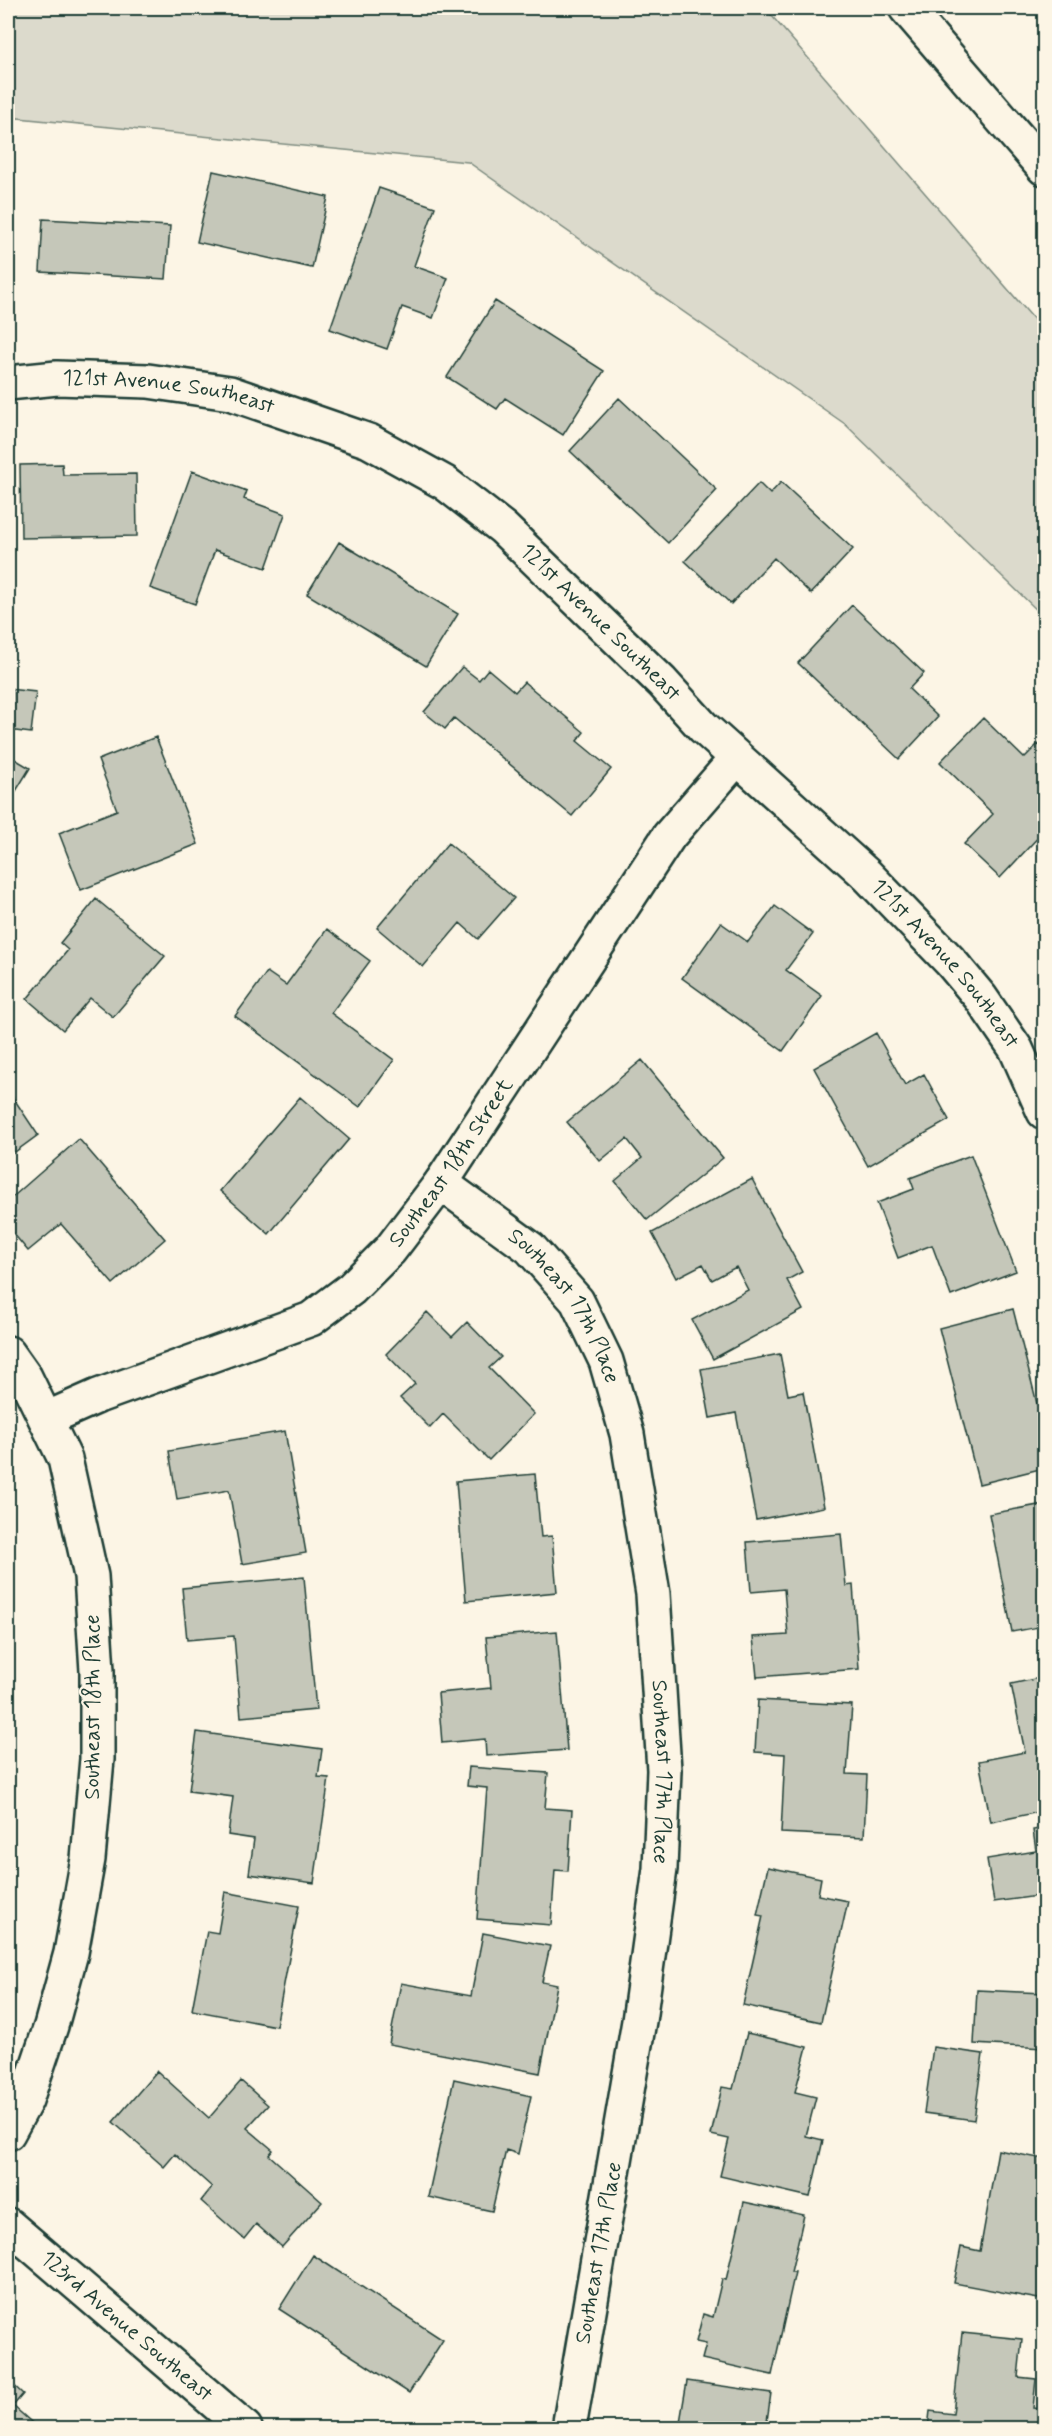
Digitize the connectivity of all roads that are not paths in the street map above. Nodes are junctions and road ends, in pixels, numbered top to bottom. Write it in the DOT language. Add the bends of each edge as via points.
graph roads {
  1 [pos="906,8"];
  2 [pos="1044,168"];
  3 [pos="8,382"];
  4 [pos="736,759"];
  5 [pos="1044,1112"];
  6 [pos="441,1183"];
  7 [pos="8,1353"];
  8 [pos="46,1419"];
  9 [pos="8,2133"];
  10 [pos="8,2225"];
  11 [pos="245,2428"];
  12 [pos="569,2428"];
  1 -- 2 [label="main road"];
  3 -- 4 [label="main road, 121st Avenue Southeast" via="57,378 148,381 230,393 369,441 445,483 503,528 663,682"];
  4 -- 5 [label="main road, 121st Avenue Southeast" via="867,874 950,961 1016,1049"];
  4 -- 6 [label="main road, Southeast 18th Street" via="669,836"];
  6 -- 8 [label="main road, Southeast 18th Street" via="390,1250 351,1289 311,1319 98,1396"];
  6 -- 12 [label="main road, Southeast 17th Place" via="530,1248 577,1301 606,1361 627,1434 653,1594 664,1770 660,1869 639,2021"];
  7 -- 8 [label="main road, Southeast 18th Place"];
  8 -- 9 [label="main road, Southeast 18th Place" via="65,1459 91,1576 97,1759 88,1858 71,1953 26,2100"];
  10 -- 11 [label="main road, 123rd Avenue Southeast"];
}
